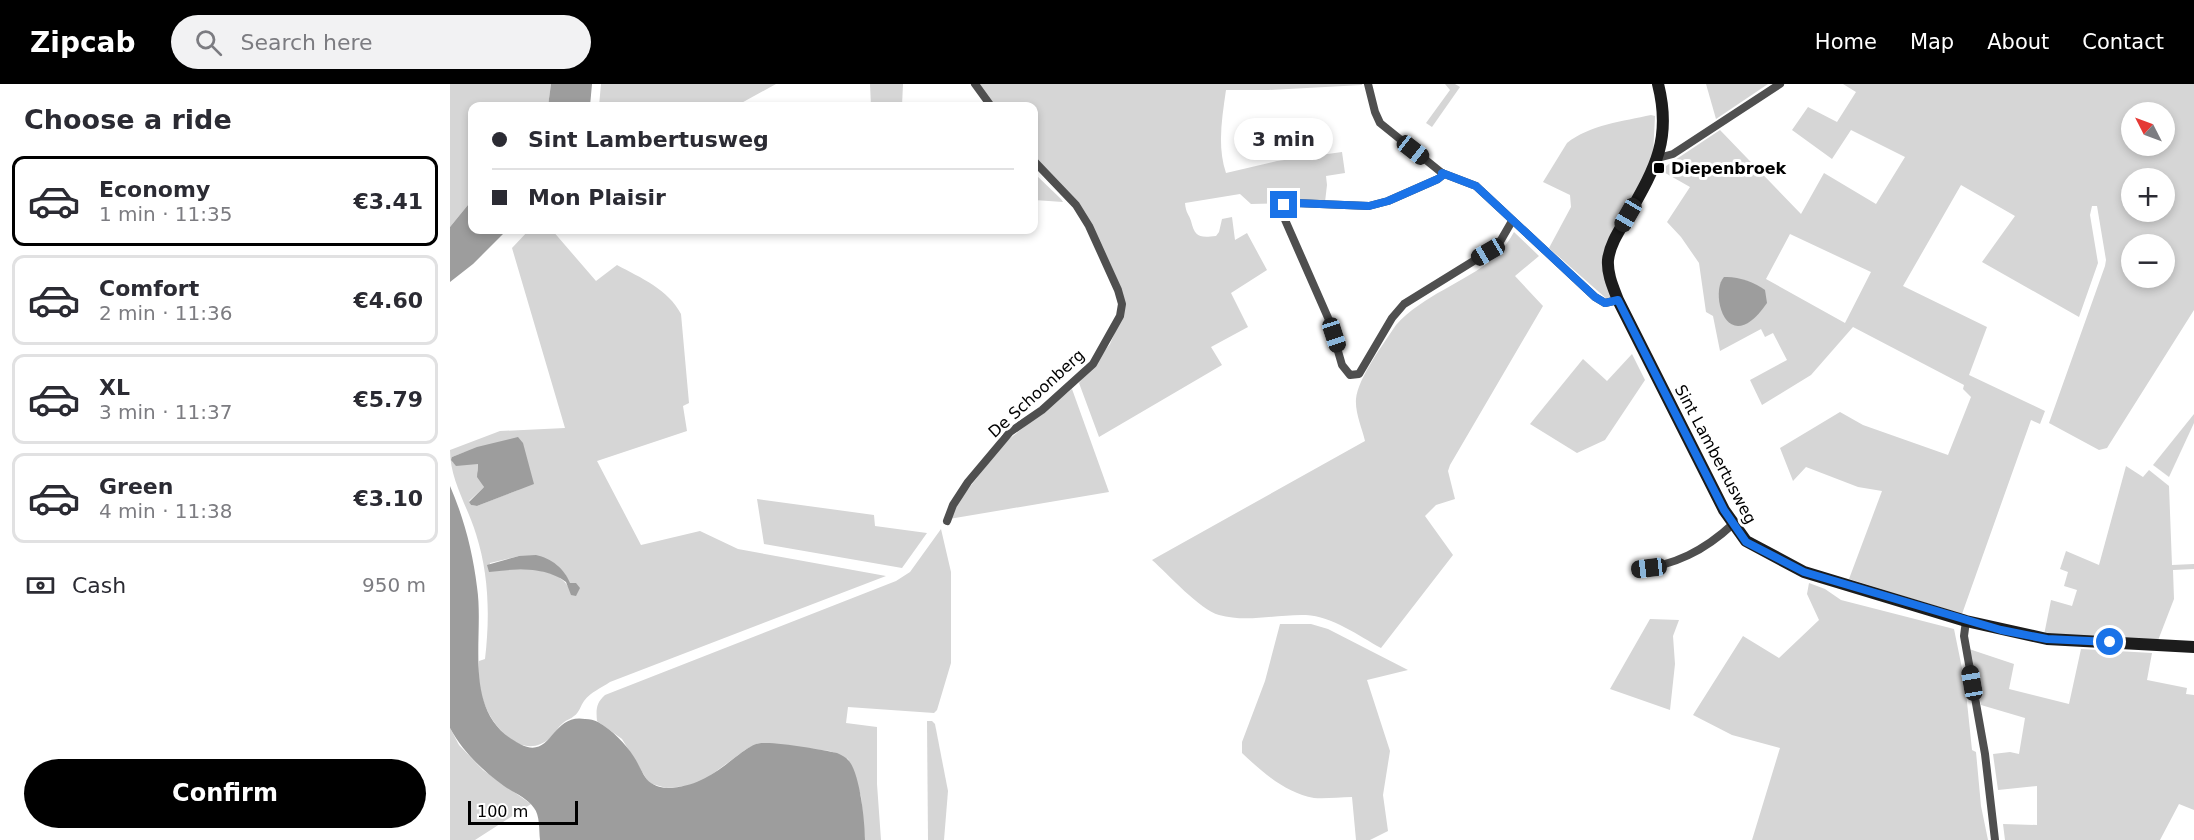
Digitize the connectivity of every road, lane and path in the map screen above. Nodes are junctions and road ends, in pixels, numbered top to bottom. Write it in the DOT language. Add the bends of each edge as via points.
graph roads {
  1 [pos="975,84"];
  2 [pos="1368,84"];
  3 [pos="1658,84"];
  4 [pos="1780,84"];
  5 [pos="989,102"];
  6 [pos="1658,158"];
  7 [pos="1038,165"];
  8 [pos="1442,173"];
  9 [pos="1512,221"];
  10 [pos="1618,300"];
  11 [pos="947,521"];
  12 [pos="1733,524"];
  13 [pos="1636,570"];
  14 [pos="1966,621"];
  15 [pos="2194,647"];
  16 [pos="1995,840"];
  1 -- 5 [label="street"];
  2 -- 8 [label="street" via="1380,123"];
  3 -- 6 [label="street, Sint Lambertusweg" via="1662,135"];
  4 -- 6 [label="street" via="1673,154"];
  6 -- 10 [label="street, Sint Lambertusweg" via="1610,252 1608,268"];
  7 -- 11 [label="street, De Schoonberg" via="1076,205 1089,226 1118,290 1120,316 1093,364 1042,410 1010,432 968,482"];
  8 -- 9 [label="street" via="1476,186"];
  8 -- 9 [label="street" via="1438,179 1369,206 1284,205 1282,213 1329,320 1342,365 1350,375 1359,374 1404,304 1488,252"];
  9 -- 10 [label="street" via="1595,297 1605,303"];
  10 -- 12 [label="street, Sint Lambertusweg"];
  12 -- 13 [label="street" via="1690,556"];
  12 -- 14 [label="street, Sint Lambertusweg" via="1746,542 1804,572"];
  14 -- 15 [label="street, Sint Lambertusweg" via="2047,639"];
  14 -- 16 [label="street" via="1964,636 1985,754"];
}
